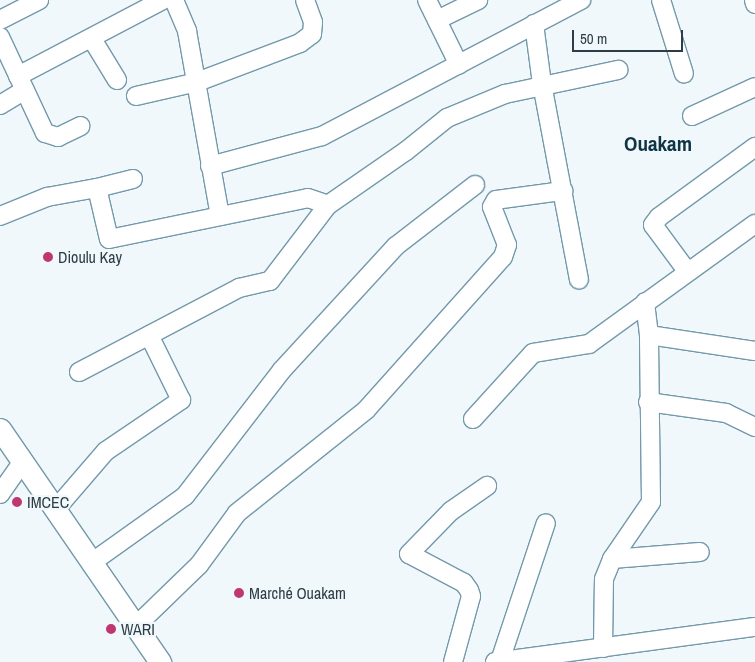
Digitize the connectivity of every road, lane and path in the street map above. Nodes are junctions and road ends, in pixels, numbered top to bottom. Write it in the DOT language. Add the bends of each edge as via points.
graph roads {
  1 [pos="39,0"];
  2 [pos="163,0"];
  3 [pos="174,0"];
  4 [pos="306,0"];
  5 [pos="427,0"];
  6 [pos="478,0"];
  7 [pos="581,0"];
  8 [pos="662,0"];
  9 [pos="754,0"];
  10 [pos="755,4"];
  11 [pos="0,20"];
  12 [pos="437,20"];
  13 [pos="534,24"];
  14 [pos="0,37"];
  15 [pos="92,39"];
  16 [pos="459,65"];
  17 [pos="618,70"];
  18 [pos="684,74"];
  19 [pos="117,80"];
  20 [pos="197,82"];
  21 [pos="21,83"];
  22 [pos="542,84"];
  23 [pos="755,87"];
  24 [pos="136,96"];
  25 [pos="0,105"];
  26 [pos="692,116"];
  27 [pos="81,126"];
  28 [pos="755,147"];
  29 [pos="210,166"];
  30 [pos="133,179"];
  31 [pos="475,185"];
  32 [pos="97,188"];
  33 [pos="563,191"];
  34 [pos="328,205"];
  35 [pos="0,216"];
  36 [pos="220,216"];
  37 [pos="755,224"];
  38 [pos="688,272"];
  39 [pos="579,280"];
  40 [pos="645,302"];
  41 [pos="149,335"];
  42 [pos="649,335"];
  43 [pos="755,351"];
  44 [pos="78,372"];
  45 [pos="648,402"];
  46 [pos="473,419"];
  47 [pos="755,427"];
  48 [pos="0,429"];
  49 [pos="22,462"];
  50 [pos="487,486"];
  51 [pos="0,494"];
  52 [pos="55,510"];
  53 [pos="546,523"];
  54 [pos="700,552"];
  55 [pos="612,559"];
  56 [pos="91,563"];
  57 [pos="136,626"];
  58 [pos="755,627"];
  59 [pos="603,648"];
  60 [pos="557,658"];
  61 [pos="160,662"];
  62 [pos="453,662"];
  63 [pos="498,662"];
  1 -- 11 [label="street"];
  2 -- 15 [label="street"];
  3 -- 20 [label="street" via="187,31"];
  4 -- 20 [label="street" via="313,22 312,34 300,43"];
  5 -- 12 [label="street"];
  6 -- 12 [label="street"];
  7 -- 13 [label="street"];
  8 -- 18 [label="street"];
  9 -- 10 [label="street"];
  12 -- 16 [label="street"];
  13 -- 16 [label="street"];
  13 -- 22 [label="street"];
  14 -- 21 [label="street"];
  15 -- 19 [label="street"];
  15 -- 21 [label="street"];
  16 -- 29 [label="street" via="322,136"];
  17 -- 22 [label="street"];
  20 -- 24 [label="street"];
  20 -- 29 [label="street"];
  21 -- 25 [label="street"];
  21 -- 27 [label="street" via="51,137"];
  22 -- 33 [label="street"];
  22 -- 34 [label="street" via="505,94 447,118"];
  23 -- 26 [label="street"];
  28 -- 38 [label="street" via="653,225"];
  29 -- 36 [label="street"];
  30 -- 32 [label="street"];
  31 -- 56 [label="street" via="390,253 282,370 185,496"];
  32 -- 35 [label="street" via="47,197"];
  32 -- 36 [label="street" via="109,239"];
  33 -- 39 [label="street"];
  33 -- 57 [label="street" via="496,200 492,207 507,245 503,257 366,410 237,513 199,565"];
  34 -- 36 [label="street" via="308,198"];
  34 -- 41 [label="street" via="270,280 239,288"];
  37 -- 38 [label="street"];
  38 -- 40 [label="street"];
  40 -- 42 [label="street"];
  40 -- 46 [label="street" via="610,332 589,344 533,353"];
  41 -- 44 [label="street"];
  41 -- 52 [label="street" via="181,400 106,451"];
  42 -- 43 [label="street"];
  42 -- 45 [label="street"];
  45 -- 47 [label="street" via="726,413"];
  45 -- 55 [label="street" via="651,502"];
  48 -- 49 [label="street"];
  49 -- 51 [label="street"];
  49 -- 52 [label="street"];
  50 -- 62 [label="street" via="451,511 409,554 464,583 469,590 471,596"];
  52 -- 56 [label="street"];
  53 -- 63 [label="street"];
  54 -- 55 [label="street"];
  55 -- 59 [label="street" via="604,579"];
  56 -- 57 [label="street"];
  57 -- 61 [label="street"];
  58 -- 59 [label="street"];
  59 -- 60 [label="street"];
  60 -- 63 [label="street"];
}
